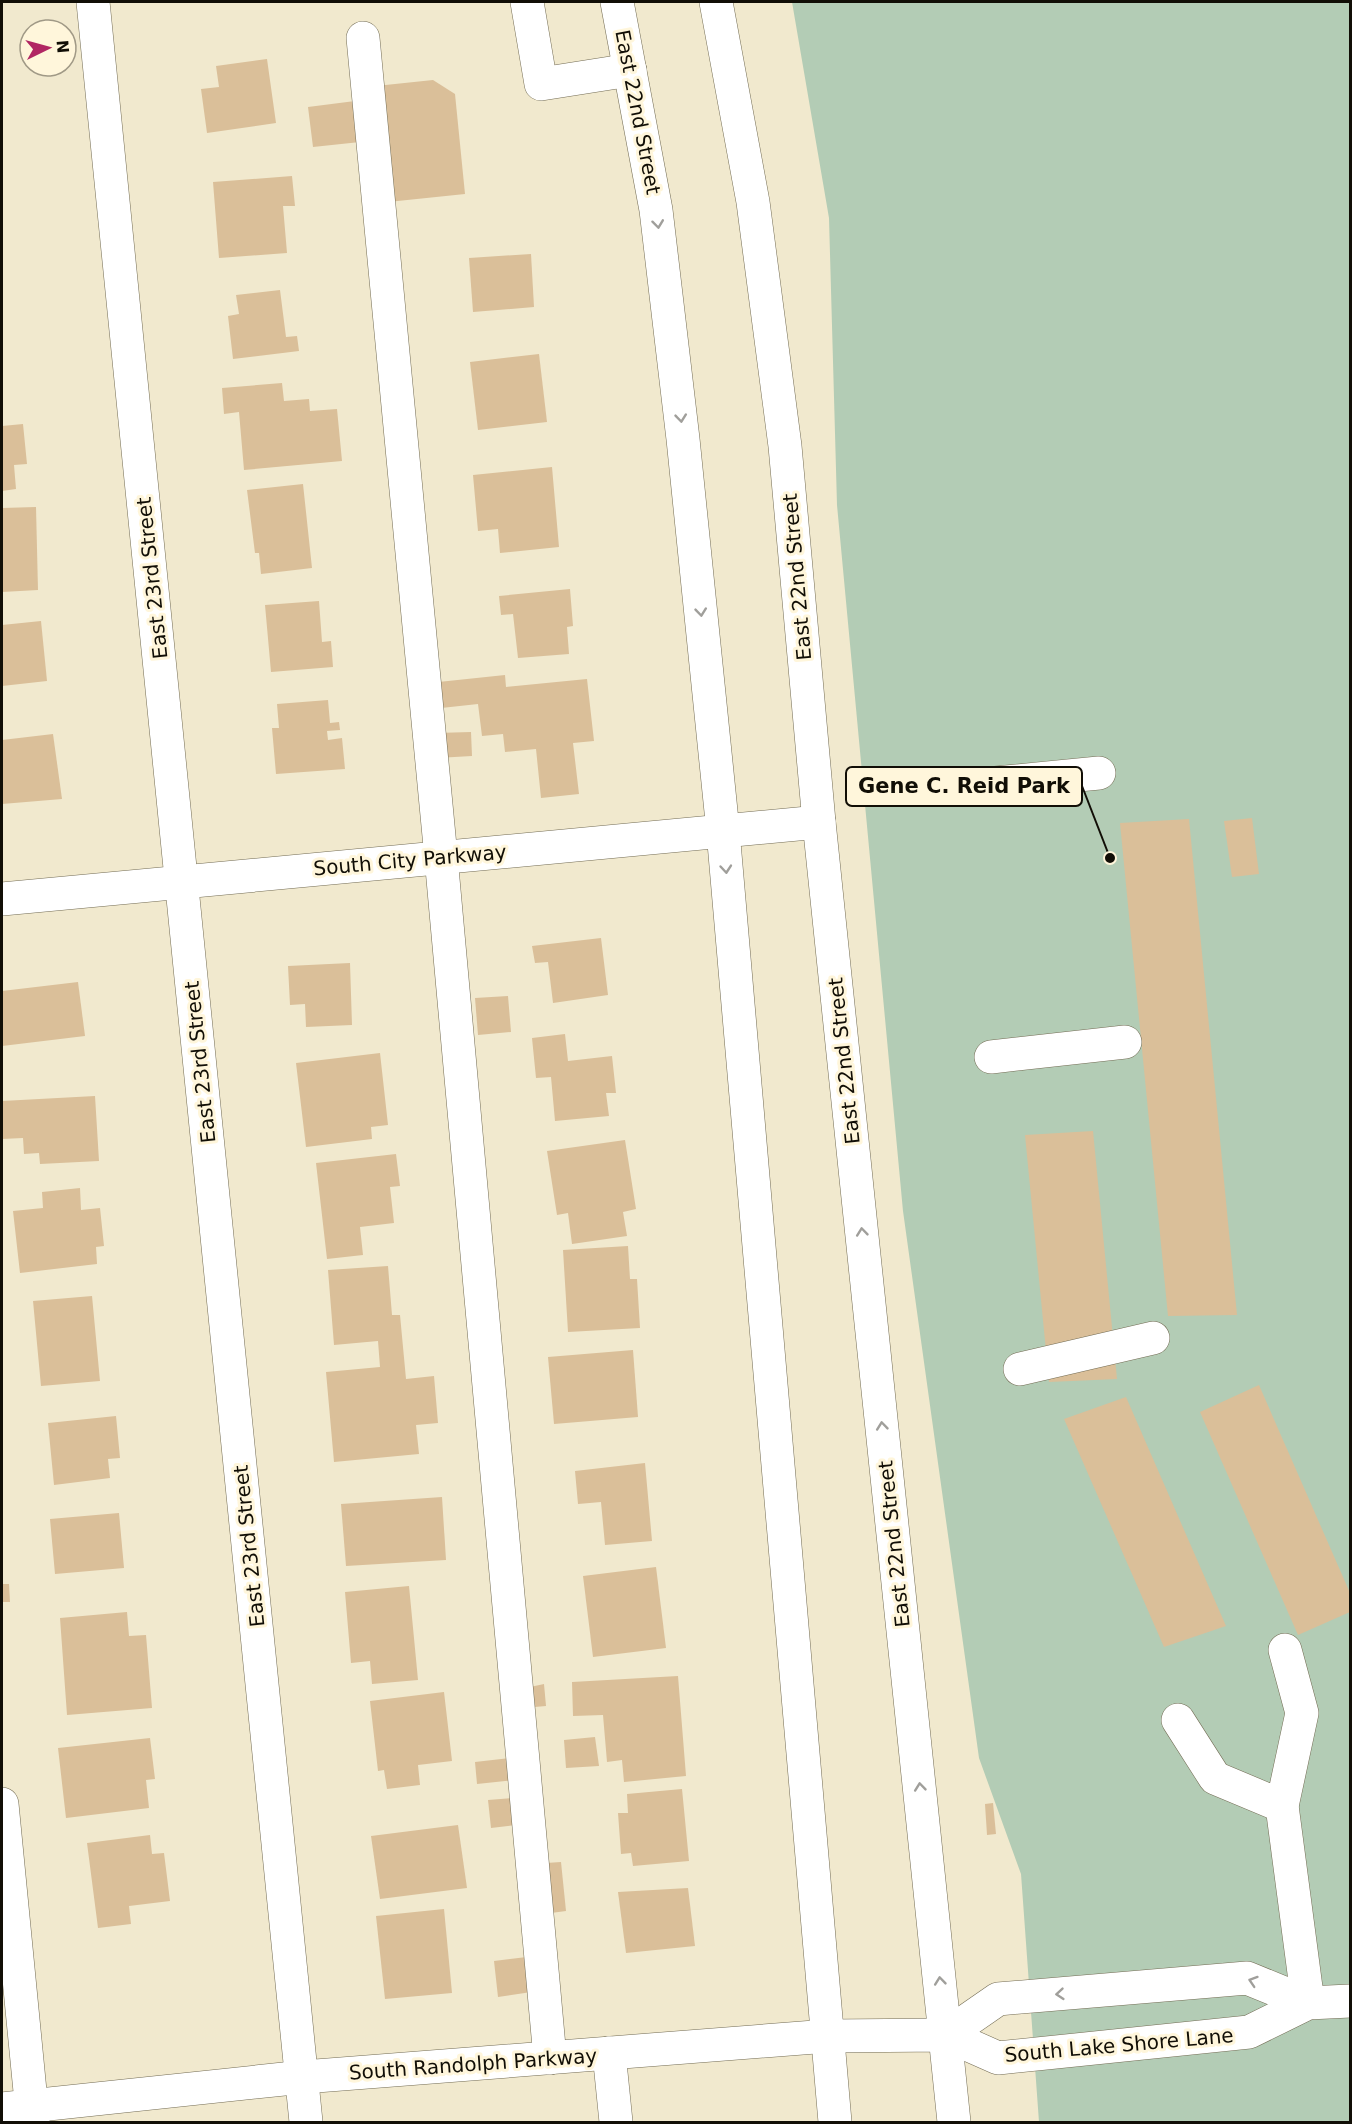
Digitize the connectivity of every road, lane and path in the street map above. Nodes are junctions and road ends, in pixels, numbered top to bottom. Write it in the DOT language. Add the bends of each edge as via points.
graph roads {
  1 [pos="93,2"];
  2 [pos="527,2"];
  3 [pos="617,2"];
  4 [pos="716,2"];
  5 [pos="363,38"];
  6 [pos="630,70"];
  7 [pos="1099,773"];
  8 [pos="964,786"];
  9 [pos="819,822"];
  10 [pos="723,831"];
  11 [pos="441,857"];
  12 [pos="182,882"];
  13 [pos="2,899"];
  14 [pos="1125,1042"];
  15 [pos="991,1057"];
  16 [pos="1153,1338"];
  17 [pos="1020,1369"];
  18 [pos="1285,1650"];
  19 [pos="1178,1720"];
  20 [pos="2,1804"];
  21 [pos="1282,1806"];
  22 [pos="1350,2001"];
  23 [pos="1308,2003"];
  24 [pos="946,2034"];
  25 [pos="828,2036"];
  26 [pos="609,2053"];
  27 [pos="550,2058"];
  28 [pos="303,2077"];
  29 [pos="22,2113"];
  30 [pos="306,2122"];
  31 [pos="616,2122"];
  32 [pos="835,2122"];
  33 [pos="954,2122"];
  1 -- 12 [label="street, East 23rd Street"];
  2 -- 6 [label="street" via="541,84"];
  3 -- 6 [label="street, East 22nd Street"];
  4 -- 9 [label="street, East 22nd Street" via="753,202 785,446"];
  5 -- 11 [label="street"];
  6 -- 10 [label="street, East 22nd Street, one-way" via="656,210 672,332"];
  7 -- 8 [label="street"];
  9 -- 10 [label="street, South City Parkway"];
  24 -- 9 [label="street, East 22nd Street, one-way"];
  10 -- 11 [label="street, South City Parkway"];
  10 -- 25 [label="street, East 22nd Street, one-way"];
  11 -- 12 [label="street, South City Parkway"];
  11 -- 27 [label="street"];
  12 -- 13 [label="street, South City Parkway"];
  12 -- 28 [label="street, East 23rd Street"];
  14 -- 15 [label="street"];
  16 -- 17 [label="street"];
  18 -- 21 [label="street" via="1302,1713"];
  19 -- 21 [label="street" via="1215,1778"];
  20 -- 29 [label="street"];
  21 -- 23 [label="street"];
  22 -- 23 [label="street, South Lake Shore Lane"];
  23 -- 24 [label="street, South Lake Shore Lane" via="1249,2032 998,2058"];
  23 -- 24 [label="street, South Lake Shore Lane, one-way" via="1247,1978 1236,1978 998,1999"];
  24 -- 25 [label="street, South Randolph Parkway"];
  24 -- 33 [label="street, East 22nd Street"];
  25 -- 26 [label="street, South Randolph Parkway"];
  25 -- 32 [label="street, East 22nd Street"];
  26 -- 27 [label="street, South Randolph Parkway"];
  26 -- 31 [label="street"];
  27 -- 28 [label="street, South Randolph Parkway"];
  28 -- 29 [label="street, South Randolph Parkway"];
  28 -- 30 [label="street, East 23rd Street"];
}
